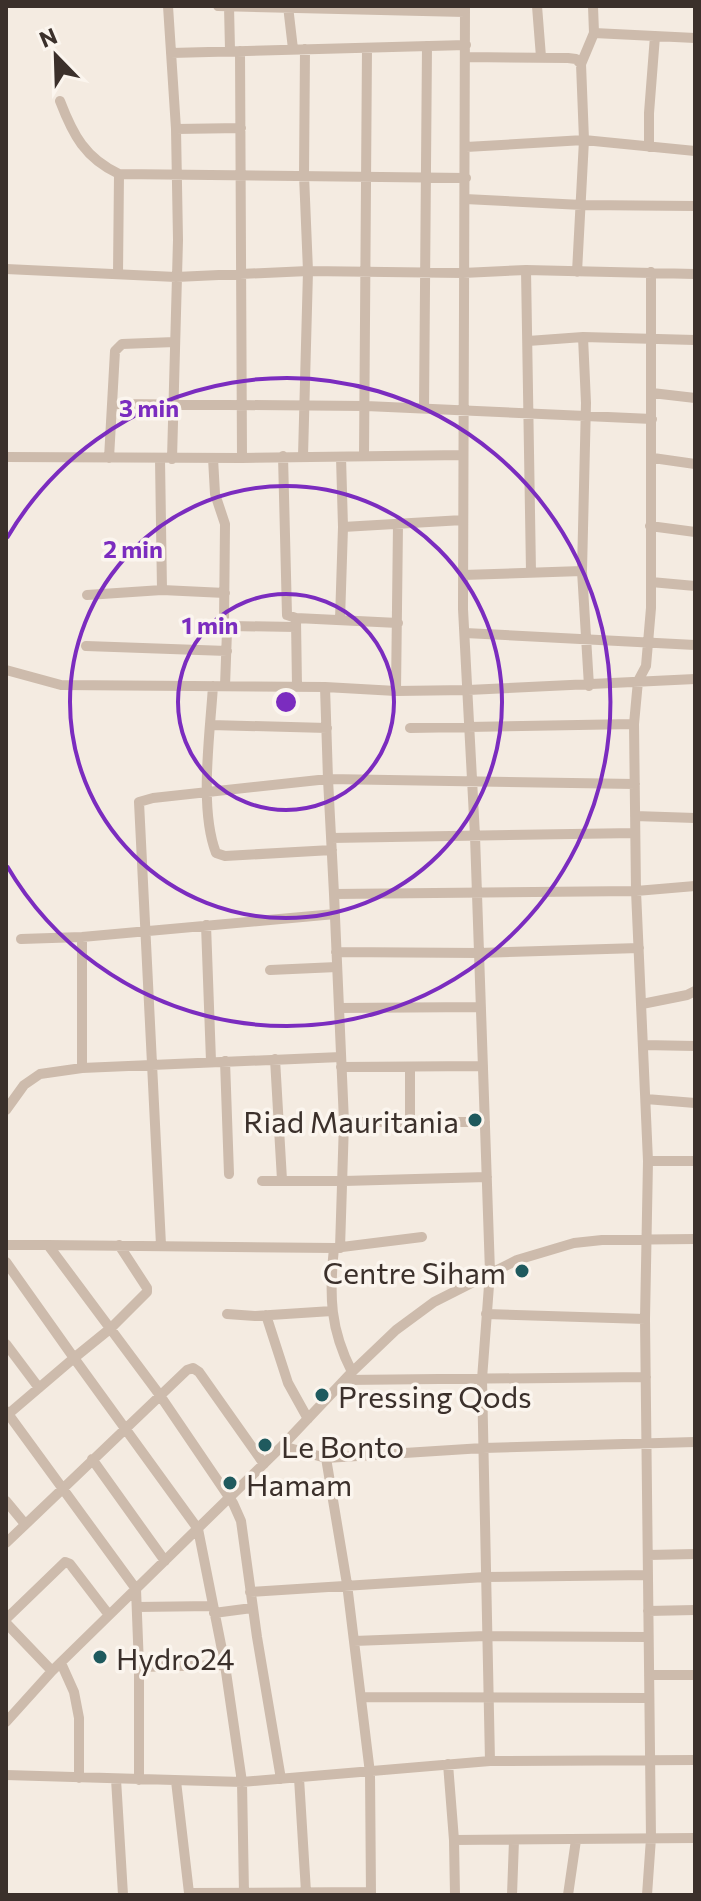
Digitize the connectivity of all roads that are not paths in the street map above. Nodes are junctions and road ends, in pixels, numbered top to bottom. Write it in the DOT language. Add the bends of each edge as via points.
graph roads {
  1 [pos="168,6"];
  2 [pos="218,6"];
  3 [pos="229,6"];
  4 [pos="537,6"];
  5 [pos="593,6"];
  6 [pos="288,7"];
  7 [pos="346,8"];
  8 [pos="401,9"];
  9 [pos="465,9"];
  10 [pos="594,33"];
  11 [pos="655,36"];
  12 [pos="695,38"];
  13 [pos="427,46"];
  14 [pos="367,48"];
  15 [pos="299,49"];
  16 [pos="235,51"];
  17 [pos="466,51"];
  18 [pos="171,53"];
  19 [pos="541,57"];
  20 [pos="581,64"];
  21 [pos="60,101"];
  22 [pos="241,128"];
  23 [pos="176,129"];
  24 [pos="584,140"];
  25 [pos="466,147"];
  26 [pos="649,147"];
  27 [pos="695,151"];
  28 [pos="119,174"];
  29 [pos="241,174"];
  30 [pos="304,175"];
  31 [pos="177,176"];
  32 [pos="367,178"];
  33 [pos="425,178"];
  34 [pos="466,178"];
  35 [pos="465,199"];
  36 [pos="582,205"];
  37 [pos="695,206"];
  38 [pos="6,269"];
  39 [pos="526,270"];
  40 [pos="308,271"];
  41 [pos="366,271"];
  42 [pos="577,272"];
  43 [pos="651,272"];
  44 [pos="241,273"];
  45 [pos="423,273"];
  46 [pos="463,273"];
  47 [pos="118,274"];
  48 [pos="695,274"];
  49 [pos="176,277"];
  50 [pos="583,337"];
  51 [pos="653,337"];
  52 [pos="695,340"];
  53 [pos="528,341"];
  54 [pos="175,342"];
  55 [pos="652,393"];
  56 [pos="695,398"];
  57 [pos="112,404"];
  58 [pos="172,404"];
  59 [pos="241,406"];
  60 [pos="366,406"];
  61 [pos="303,407"];
  62 [pos="424,409"];
  63 [pos="464,411"];
  64 [pos="529,414"];
  65 [pos="586,416"];
  66 [pos="652,419"];
  67 [pos="463,455"];
  68 [pos="283,456"];
  69 [pos="303,456"];
  70 [pos="364,456"];
  71 [pos="6,457"];
  72 [pos="341,457"];
  73 [pos="109,458"];
  74 [pos="213,458"];
  75 [pos="242,458"];
  76 [pos="653,458"];
  77 [pos="166,459"];
  78 [pos="695,464"];
  79 [pos="463,520"];
  80 [pos="398,524"];
  81 [pos="650,526"];
  82 [pos="343,527"];
  83 [pos="695,532"];
  84 [pos="582,571"];
  85 [pos="531,572"];
  86 [pos="463,575"];
  87 [pos="651,582"];
  88 [pos="695,586"];
  89 [pos="162,590"];
  90 [pos="225,593"];
  91 [pos="87,595"];
  92 [pos="340,620"];
  93 [pos="296,623"];
  94 [pos="398,623"];
  95 [pos="227,631"];
  96 [pos="465,633"];
  97 [pos="587,638"];
  98 [pos="648,641"];
  99 [pos="695,645"];
  100 [pos="86,646"];
  101 [pos="227,651"];
  102 [pos="6,670"];
  103 [pos="695,679"];
  104 [pos="638,681"];
  105 [pos="213,686"];
  106 [pos="225,686"];
  107 [pos="589,686"];
  108 [pos="297,687"];
  109 [pos="325,687"];
  110 [pos="468,690"];
  111 [pos="396,691"];
  112 [pos="634,724"];
  113 [pos="211,725"];
  114 [pos="470,727"];
  115 [pos="327,728"];
  116 [pos="410,728"];
  117 [pos="328,779"];
  118 [pos="472,781"];
  119 [pos="635,784"];
  120 [pos="207,792"];
  121 [pos="635,816"];
  122 [pos="695,818"];
  123 [pos="635,833"];
  124 [pos="475,836"];
  125 [pos="332,844"];
  126 [pos="695,886"];
  127 [pos="636,891"];
  128 [pos="477,893"];
  129 [pos="334,894"];
  130 [pos="335,914"];
  131 [pos="206,925"];
  132 [pos="146,930"];
  133 [pos="82,937"];
  134 [pos="21,939"];
  135 [pos="639,948"];
  136 [pos="336,952"];
  137 [pos="479,953"];
  138 [pos="337,967"];
  139 [pos="270,970"];
  140 [pos="695,991"];
  141 [pos="642,1004"];
  142 [pos="481,1007"];
  143 [pos="339,1008"];
  144 [pos="643,1045"];
  145 [pos="695,1046"];
  146 [pos="275,1059"];
  147 [pos="211,1061"];
  148 [pos="225,1061"];
  149 [pos="341,1062"];
  150 [pos="151,1065"];
  151 [pos="483,1066"];
  152 [pos="410,1067"];
  153 [pos="82,1068"];
  154 [pos="646,1099"];
  155 [pos="695,1103"];
  156 [pos="6,1110"];
  157 [pos="344,1122"];
  158 [pos="410,1122"];
  159 [pos="485,1122"];
  160 [pos="648,1161"];
  161 [pos="695,1161"];
  162 [pos="229,1174"];
  163 [pos="487,1177"];
  164 [pos="282,1180"];
  165 [pos="262,1181"];
  166 [pos="344,1181"];
  167 [pos="422,1237"];
  168 [pos="695,1239"];
  169 [pos="647,1240"];
  170 [pos="6,1245"];
  171 [pos="48,1245"];
  172 [pos="119,1245"];
  173 [pos="161,1245"];
  174 [pos="337,1248"];
  175 [pos="6,1262"];
  176 [pos="490,1272"];
  177 [pos="332,1311"];
  178 [pos="227,1314"];
  179 [pos="486,1314"];
  180 [pos="266,1315"];
  181 [pos="645,1319"];
  182 [pos="111,1328"];
  183 [pos="6,1344"];
  184 [pos="74,1358"];
  185 [pos="348,1376"];
  186 [pos="646,1377"];
  187 [pos="482,1379"];
  188 [pos="39,1388"];
  189 [pos="159,1394"];
  190 [pos="7,1414"];
  191 [pos="308,1419"];
  192 [pos="126,1427"];
  193 [pos="695,1442"];
  194 [pos="648,1443"];
  195 [pos="282,1446"];
  196 [pos="483,1448"];
  197 [pos="326,1458"];
  198 [pos="92,1459"];
  199 [pos="264,1464"];
  200 [pos="62,1488"];
  201 [pos="229,1497"];
  202 [pos="6,1501"];
  203 [pos="25,1524"];
  204 [pos="198,1529"];
  205 [pos="6,1543"];
  206 [pos="695,1554"];
  207 [pos="648,1555"];
  208 [pos="165,1561"];
  209 [pos="648,1575"];
  210 [pos="485,1577"];
  211 [pos="347,1584"];
  212 [pos="136,1589"];
  213 [pos="250,1592"];
  214 [pos="137,1607"];
  215 [pos="252,1608"];
  216 [pos="214,1610"];
  217 [pos="695,1610"];
  218 [pos="648,1611"];
  219 [pos="109,1615"];
  220 [pos="6,1621"];
  221 [pos="486,1636"];
  222 [pos="648,1637"];
  223 [pos="354,1641"];
  224 [pos="61,1663"];
  225 [pos="225,1665"];
  226 [pos="139,1667"];
  227 [pos="52,1671"];
  228 [pos="649,1675"];
  229 [pos="695,1675"];
  230 [pos="489,1696"];
  231 [pos="362,1697"];
  232 [pos="648,1698"];
  233 [pos="9,1713"];
  234 [pos="650,1759"];
  235 [pos="695,1760"];
  236 [pos="490,1761"];
  237 [pos="448,1764"];
  238 [pos="370,1773"];
  239 [pos="6,1775"];
  240 [pos="79,1778"];
  241 [pos="299,1778"];
  242 [pos="116,1779"];
  243 [pos="281,1779"];
  244 [pos="139,1780"];
  245 [pos="176,1781"];
  246 [pos="242,1782"];
  247 [pos="651,1838"];
  248 [pos="695,1838"];
  249 [pos="454,1840"];
  250 [pos="514,1840"];
  251 [pos="576,1840"];
  252 [pos="306,1892"];
  253 [pos="244,1893"];
  254 [pos="320,1893"];
  255 [pos="371,1893"];
  256 [pos="264,1894"];
  257 [pos="123,1895"];
  258 [pos="455,1895"];
  259 [pos="512,1895"];
  260 [pos="568,1895"];
  261 [pos="647,1895"];
  1 -- 18 [label="street"];
  2 -- 3 [label="street"];
  3 -- 6 [label="street"];
  3 -- 16 [label="street"];
  4 -- 19 [label="street"];
  5 -- 10 [label="street"];
  6 -- 7 [label="street"];
  6 -- 15 [label="street"];
  7 -- 8 [label="street"];
  8 -- 9 [label="street"];
  9 -- 17 [label="street"];
  10 -- 11 [label="street"];
  10 -- 20 [label="street"];
  11 -- 12 [label="street"];
  11 -- 26 [label="street"];
  13 -- 14 [label="street"];
  13 -- 17 [label="street"];
  13 -- 33 [label="street"];
  14 -- 15 [label="street"];
  14 -- 32 [label="street"];
  15 -- 16 [label="street"];
  15 -- 30 [label="street"];
  16 -- 18 [label="street"];
  16 -- 22 [label="street"];
  17 -- 19 [label="street"];
  17 -- 25 [label="street"];
  18 -- 23 [label="street"];
  19 -- 20 [label="street" via="576,59"];
  20 -- 24 [label="street"];
  21 -- 28 [label="street" via="81,144 100,165"];
  22 -- 23 [label="street"];
  22 -- 29 [label="street"];
  23 -- 31 [label="street"];
  24 -- 25 [label="street"];
  24 -- 26 [label="street"];
  24 -- 36 [label="street"];
  25 -- 34 [label="street"];
  26 -- 27 [label="street"];
  28 -- 31 [label="street"];
  28 -- 47 [label="street"];
  29 -- 30 [label="street"];
  29 -- 31 [label="street"];
  29 -- 44 [label="street"];
  30 -- 32 [label="street"];
  30 -- 40 [label="street"];
  31 -- 49 [label="street"];
  32 -- 33 [label="street"];
  32 -- 41 [label="street"];
  33 -- 34 [label="street"];
  33 -- 45 [label="street"];
  34 -- 35 [label="street"];
  35 -- 36 [label="street"];
  35 -- 46 [label="street"];
  36 -- 37 [label="street"];
  36 -- 42 [label="street"];
  38 -- 47 [label="street"];
  39 -- 42 [label="street"];
  39 -- 46 [label="street"];
  39 -- 53 [label="street"];
  40 -- 41 [label="street"];
  40 -- 44 [label="street"];
  40 -- 61 [label="street"];
  41 -- 45 [label="street"];
  41 -- 60 [label="street"];
  42 -- 43 [label="street"];
  43 -- 48 [label="street"];
  43 -- 51 [label="street"];
  44 -- 49 [label="street"];
  44 -- 59 [label="street"];
  45 -- 46 [label="street"];
  45 -- 62 [label="street"];
  46 -- 63 [label="street"];
  47 -- 49 [label="street"];
  49 -- 54 [label="street"];
  50 -- 51 [label="street"];
  50 -- 53 [label="street"];
  50 -- 65 [label="street"];
  51 -- 52 [label="street"];
  51 -- 55 [label="street"];
  53 -- 64 [label="street"];
  54 -- 57 [label="street" via="118,346"];
  54 -- 58 [label="street"];
  55 -- 56 [label="street"];
  55 -- 66 [label="street"];
  57 -- 58 [label="street"];
  57 -- 73 [label="street"];
  58 -- 59 [label="street"];
  58 -- 77 [label="street"];
  59 -- 61 [label="street"];
  59 -- 75 [label="street"];
  60 -- 61 [label="street"];
  60 -- 62 [label="street"];
  60 -- 70 [label="street"];
  61 -- 69 [label="street"];
  62 -- 63 [label="street"];
  63 -- 64 [label="street"];
  63 -- 67 [label="street"];
  64 -- 65 [label="street"];
  64 -- 85 [label="street"];
  65 -- 66 [label="street"];
  65 -- 84 [label="street"];
  66 -- 76 [label="street"];
  67 -- 70 [label="street"];
  67 -- 79 [label="street"];
  68 -- 69 [label="street"];
  68 -- 75 [label="street"];
  68 -- 93 [label="street" via="285,610"];
  69 -- 72 [label="street"];
  70 -- 72 [label="street"];
  71 -- 73 [label="street"];
  72 -- 82 [label="street"];
  73 -- 77 [label="street"];
  74 -- 75 [label="street"];
  74 -- 77 [label="street"];
  74 -- 90 [label="street" via="215,494 225,524"];
  76 -- 78 [label="street"];
  76 -- 81 [label="street"];
  77 -- 89 [label="street"];
  79 -- 80 [label="street"];
  79 -- 86 [label="street"];
  80 -- 82 [label="street"];
  80 -- 94 [label="street"];
  81 -- 83 [label="street"];
  81 -- 87 [label="street"];
  82 -- 92 [label="street"];
  84 -- 85 [label="street"];
  84 -- 97 [label="street"];
  85 -- 86 [label="street"];
  86 -- 96 [label="street"];
  87 -- 88 [label="street"];
  87 -- 98 [label="street"];
  89 -- 90 [label="street"];
  89 -- 91 [label="street"];
  90 -- 95 [label="street"];
  92 -- 93 [label="street"];
  92 -- 94 [label="street"];
  93 -- 95 [label="street" via="234,624"];
  93 -- 108 [label="street"];
  94 -- 111 [label="street"];
  95 -- 101 [label="street"];
  96 -- 97 [label="street"];
  96 -- 110 [label="street"];
  97 -- 98 [label="street"];
  97 -- 107 [label="street"];
  98 -- 99 [label="street"];
  98 -- 104 [label="street" via="646,666"];
  100 -- 101 [label="street"];
  101 -- 106 [label="street"];
  102 -- 105 [label="street" via="61,685"];
  103 -- 104 [label="street"];
  104 -- 107 [label="street"];
  104 -- 112 [label="street"];
  105 -- 106 [label="street"];
  105 -- 113 [label="street"];
  106 -- 108 [label="street"];
  107 -- 110 [label="street"];
  108 -- 109 [label="street"];
  109 -- 111 [label="street"];
  109 -- 115 [label="street"];
  110 -- 111 [label="street"];
  110 -- 114 [label="street"];
  112 -- 114 [label="street"];
  112 -- 119 [label="street"];
  113 -- 115 [label="street"];
  113 -- 120 [label="street"];
  114 -- 116 [label="street"];
  114 -- 118 [label="street"];
  115 -- 117 [label="street"];
  117 -- 118 [label="street"];
  117 -- 120 [label="street"];
  117 -- 125 [label="street"];
  118 -- 119 [label="street"];
  118 -- 124 [label="street"];
  119 -- 121 [label="street"];
  120 -- 125 [label="street" via="216,853"];
  120 -- 132 [label="street" via="139,802"];
  121 -- 122 [label="street"];
  121 -- 123 [label="street"];
  123 -- 124 [label="street"];
  123 -- 127 [label="street"];
  124 -- 125 [label="street"];
  124 -- 128 [label="street"];
  125 -- 129 [label="street"];
  126 -- 127 [label="street"];
  127 -- 128 [label="street"];
  127 -- 135 [label="street"];
  128 -- 129 [label="street"];
  128 -- 137 [label="street"];
  129 -- 130 [label="street"];
  130 -- 131 [label="street"];
  130 -- 136 [label="street"];
  131 -- 132 [label="street"];
  131 -- 147 [label="street"];
  132 -- 133 [label="street"];
  132 -- 150 [label="street"];
  133 -- 134 [label="street"];
  133 -- 153 [label="street"];
  135 -- 137 [label="street"];
  135 -- 141 [label="street"];
  136 -- 137 [label="street"];
  136 -- 138 [label="street"];
  137 -- 142 [label="street"];
  138 -- 139 [label="street"];
  138 -- 143 [label="street"];
  140 -- 141 [label="street"];
  141 -- 144 [label="street"];
  142 -- 143 [label="street"];
  142 -- 151 [label="street"];
  143 -- 149 [label="street"];
  144 -- 145 [label="street"];
  144 -- 154 [label="street"];
  146 -- 148 [label="street"];
  146 -- 149 [label="street"];
  146 -- 164 [label="street"];
  147 -- 148 [label="street"];
  147 -- 150 [label="street"];
  148 -- 162 [label="street"];
  149 -- 152 [label="street"];
  149 -- 157 [label="street"];
  150 -- 153 [label="street"];
  150 -- 173 [label="street"];
  151 -- 152 [label="street"];
  151 -- 159 [label="street"];
  152 -- 158 [label="street"];
  153 -- 156 [label="street" via="40,1074 24,1085"];
  154 -- 155 [label="street"];
  154 -- 160 [label="street"];
  157 -- 158 [label="street"];
  157 -- 166 [label="street"];
  158 -- 159 [label="street"];
  159 -- 163 [label="street"];
  160 -- 161 [label="street"];
  160 -- 169 [label="street"];
  163 -- 166 [label="street"];
  163 -- 176 [label="street"];
  164 -- 165 [label="street"];
  164 -- 166 [label="street"];
  166 -- 174 [label="street"];
  167 -- 174 [label="street"];
  168 -- 169 [label="street"];
  169 -- 176 [label="street" via="574,1243"];
  169 -- 181 [label="street"];
  170 -- 171 [label="street"];
  171 -- 172 [label="street"];
  171 -- 182 [label="street"];
  172 -- 173 [label="street"];
  172 -- 182 [label="street" via="147,1292"];
  173 -- 174 [label="street"];
  174 -- 177 [label="street"];
  175 -- 184 [label="street"];
  176 -- 179 [label="street"];
  176 -- 185 [label="street" via="434,1302"];
  177 -- 180 [label="street"];
  177 -- 185 [label="street"];
  178 -- 180 [label="street"];
  179 -- 181 [label="street"];
  179 -- 187 [label="street"];
  180 -- 191 [label="street" via="288,1383"];
  181 -- 186 [label="street"];
  182 -- 184 [label="street"];
  182 -- 189 [label="street"];
  183 -- 188 [label="street"];
  184 -- 188 [label="street"];
  184 -- 192 [label="street"];
  185 -- 187 [label="street"];
  185 -- 191 [label="street"];
  186 -- 187 [label="street"];
  186 -- 194 [label="street"];
  187 -- 196 [label="street"];
  188 -- 190 [label="street"];
  189 -- 192 [label="street"];
  189 -- 199 [label="street" via="187,1370 199,1372"];
  189 -- 201 [label="street"];
  190 -- 200 [label="street"];
  191 -- 195 [label="street"];
  192 -- 198 [label="street"];
  192 -- 204 [label="street"];
  193 -- 194 [label="street"];
  194 -- 196 [label="street"];
  194 -- 207 [label="street"];
  195 -- 197 [label="street"];
  195 -- 199 [label="street"];
  196 -- 197 [label="street"];
  196 -- 210 [label="street"];
  197 -- 211 [label="street"];
  198 -- 200 [label="street"];
  198 -- 208 [label="street"];
  199 -- 201 [label="street"];
  200 -- 203 [label="street"];
  200 -- 212 [label="street"];
  201 -- 204 [label="street"];
  201 -- 213 [label="street" via="241,1521"];
  202 -- 203 [label="street"];
  203 -- 205 [label="street"];
  204 -- 208 [label="street"];
  204 -- 216 [label="street"];
  206 -- 207 [label="street"];
  207 -- 209 [label="street"];
  208 -- 212 [label="street"];
  209 -- 210 [label="street"];
  209 -- 218 [label="street"];
  210 -- 211 [label="street"];
  210 -- 221 [label="street"];
  211 -- 213 [label="street"];
  211 -- 223 [label="street"];
  212 -- 214 [label="street"];
  212 -- 219 [label="street"];
  213 -- 215 [label="street"];
  214 -- 216 [label="street"];
  214 -- 226 [label="street"];
  215 -- 216 [label="street"];
  215 -- 243 [label="street"];
  216 -- 225 [label="street"];
  217 -- 218 [label="street"];
  218 -- 222 [label="street"];
  219 -- 220 [label="street" via="65,1562"];
  219 -- 224 [label="street"];
  220 -- 227 [label="street"];
  221 -- 222 [label="street"];
  221 -- 223 [label="street"];
  221 -- 230 [label="street"];
  222 -- 228 [label="street"];
  223 -- 231 [label="street"];
  224 -- 227 [label="street"];
  224 -- 240 [label="street" via="79,1718"];
  225 -- 226 [label="street"];
  225 -- 246 [label="street"];
  226 -- 244 [label="street"];
  227 -- 233 [label="street"];
  228 -- 229 [label="street"];
  228 -- 232 [label="street"];
  230 -- 231 [label="street"];
  230 -- 232 [label="street"];
  230 -- 236 [label="street"];
  231 -- 238 [label="street"];
  232 -- 234 [label="street"];
  234 -- 235 [label="street"];
  234 -- 236 [label="street"];
  234 -- 247 [label="street"];
  236 -- 237 [label="street"];
  237 -- 238 [label="street"];
  237 -- 249 [label="street"];
  238 -- 241 [label="street"];
  238 -- 255 [label="street"];
  239 -- 240 [label="street"];
  240 -- 242 [label="street"];
  241 -- 243 [label="street"];
  241 -- 252 [label="street"];
  242 -- 244 [label="street"];
  242 -- 257 [label="street"];
  243 -- 246 [label="street"];
  244 -- 245 [label="street"];
  245 -- 246 [label="street"];
  245 -- 253 [label="street" via="186,1889 193,1894"];
  246 -- 253 [label="street"];
  247 -- 248 [label="street"];
  247 -- 251 [label="street"];
  247 -- 261 [label="street"];
  249 -- 250 [label="street"];
  249 -- 258 [label="street"];
  250 -- 251 [label="street"];
  250 -- 259 [label="street"];
  251 -- 260 [label="street"];
  252 -- 254 [label="street"];
  252 -- 256 [label="street"];
  253 -- 256 [label="street"];
  254 -- 255 [label="street"];
}
